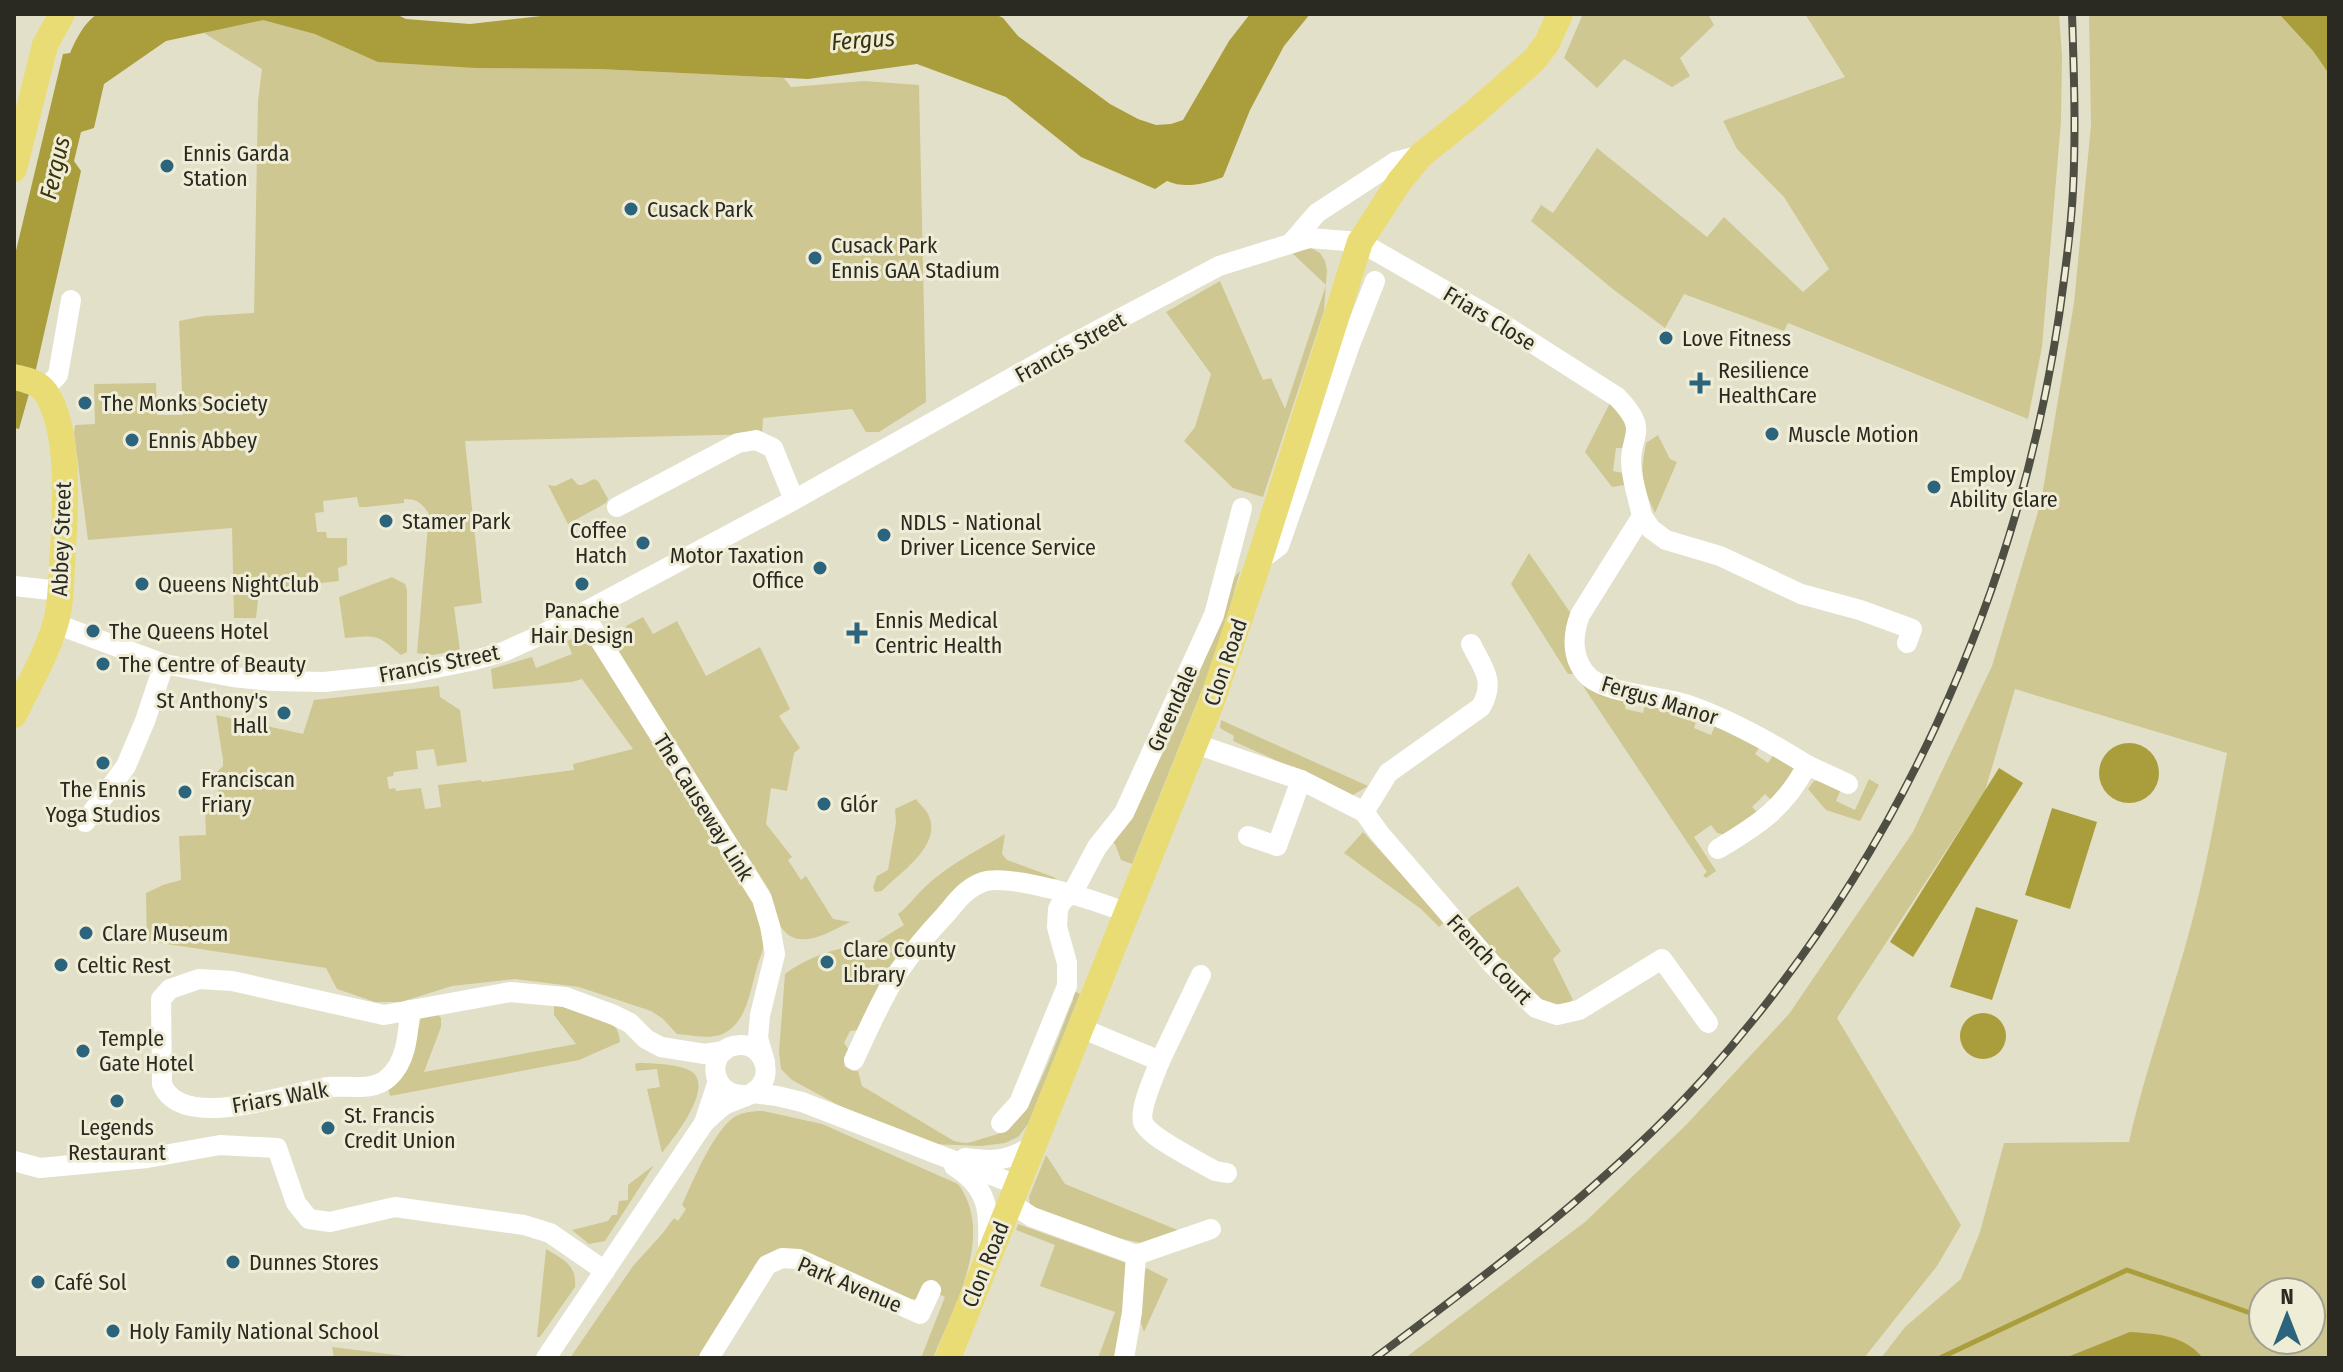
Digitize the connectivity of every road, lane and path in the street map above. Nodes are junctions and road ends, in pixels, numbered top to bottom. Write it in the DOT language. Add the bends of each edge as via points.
graph roads {
  1 [pos="62,14"];
  2 [pos="1560,14"];
  3 [pos="1421,155"];
  4 [pos="14,167"];
  5 [pos="1360,242"];
  6 [pos="1291,243"];
  7 [pos="1375,281"];
  8 [pos="71,300"];
  9 [pos="1341,338"];
  10 [pos="31,384"];
  11 [pos="794,500"];
  12 [pos="617,507"];
  13 [pos="1242,508"];
  14 [pos="1642,516"];
  15 [pos="14,586"];
  16 [pos="60,591"];
  17 [pos="583,613"];
  18 [pos="56,624"];
  19 [pos="1907,643"];
  20 [pos="1471,644"];
  21 [pos="164,664"];
  22 [pos="14,715"];
  23 [pos="1196,744"];
  24 [pos="1807,765"];
  25 [pos="1301,780"];
  26 [pos="1848,784"];
  27 [pos="1364,812"];
  28 [pos="85,822"];
  29 [pos="1248,836"];
  30 [pos="1718,849"];
  31 [pos="1072,894"];
  32 [pos="1127,913"];
  33 [pos="1201,975"];
  34 [pos="410,1010"];
  35 [pos="760,1015"];
  36 [pos="1708,1023"];
  37 [pos="1081,1028"];
  38 [pos="728,1049"];
  39 [pos="685,1052"];
  40 [pos="854,1060"];
  41 [pos="1160,1061"];
  42 [pos="765,1068"];
  43 [pos="716,1078"];
  44 [pos="748,1094"];
  45 [pos="802,1102"];
  46 [pos="704,1123"];
  47 [pos="1001,1123"];
  48 [pos="1032,1146"];
  49 [pos="933,1153"];
  50 [pos="14,1161"];
  51 [pos="1227,1173"];
  52 [pos="1014,1194"];
  53 [pos="1211,1229"];
  54 [pos="1136,1255"];
  55 [pos="987,1259"];
  56 [pos="605,1271"];
  57 [pos="931,1290"];
  58 [pos="546,1358"];
  59 [pos="709,1358"];
  60 [pos="948,1358"];
  61 [pos="1124,1358"];
  1 -- 4 [label="main road" via="45,45"];
  2 -- 3 [label="main road, Clon Road" via="1534,60"];
  3 -- 5 [label="main road, Clon Road"];
  3 -- 6 [label="street" via="1395,162 1317,213"];
  5 -- 6 [label="street, Francis Street" via="1320,238"];
  5 -- 9 [label="main road, Clon Road"];
  5 -- 14 [label="street, Friars Close" via="1617,397 1638,427 1631,470"];
  6 -- 11 [label="street, Francis Street" via="1219,266"];
  7 -- 9 [label="street"];
  8 -- 10 [label="street" via="58,375"];
  9 -- 23 [label="main road, Clon Road"];
  10 -- 16 [label="main road, Abbey Street" via="53,405 60,432"];
  11 -- 12 [label="street" via="773,448 756,440 738,443"];
  11 -- 17 [label="street, Francis Street"];
  13 -- 31 [label="street, Greendale" via="1214,615 1124,813 1097,847"];
  14 -- 19 [label="street" via="1666,540 1720,556 1801,594 1912,629"];
  14 -- 24 [label="street, Fergus Manor" via="1580,615 1574,645 1579,664 1607,687 1689,705 1765,739"];
  15 -- 16 [label="street"];
  16 -- 18 [label="main road, Abbey Street"];
  17 -- 21 [label="street, Francis Street" via="503,652 411,673 272,681"];
  17 -- 35 [label="street, The Causeway Link" via="762,899 775,954"];
  18 -- 21 [label="street, Francis Street"];
  18 -- 22 [label="main road, Abbey Street"];
  20 -- 27 [label="street" via="1489,681 1481,707 1388,773"];
  21 -- 28 [label="street" via="126,766"];
  23 -- 25 [label="street, French Court"];
  23 -- 32 [label="main road, Clon Road"];
  24 -- 26 [label="street, Fergus Manor"];
  24 -- 30 [label="street" via="1762,823"];
  25 -- 27 [label="street, French Court"];
  25 -- 29 [label="street" via="1286,849"];
  27 -- 36 [label="street, French Court" via="1492,964 1536,1008 1557,1015 1579,1010 1662,959"];
  31 -- 32 [label="street"];
  31 -- 40 [label="street" via="1000,880 968,889 900,970"];
  31 -- 47 [label="street, Greendale" via="1058,909 1057,927 1067,986 1019,1103"];
  32 -- 37 [label="main road, Clon Road"];
  33 -- 41 [label="street"];
  34 -- 34 [label="street, Friars Walk" via="408,1040 398,1067 381,1083 329,1087 216,1109 185,1104 165,1092 162,1084 161,999 170,989 199,979 232,981 384,1015"];
  34 -- 39 [label="street, Friars Walk" via="510,992 565,997 630,1023 661,1047"];
  35 -- 38 [label="street, The Causeway Link"];
  35 -- 42 [label="street, The Causeway Link" via="758,1038"];
  37 -- 41 [label="street"];
  37 -- 48 [label="main road, Clon Road"];
  38 -- 39 [label="street, Friars Walk"];
  38 -- 42 [label="street" via="755,1049"];
  38 -- 43 [label="street" via="716,1065"];
  39 -- 43 [label="street, Friars Walk" via="702,1061"];
  41 -- 51 [label="street" via="1143,1121 1150,1132"];
  42 -- 44 [label="street" via="761,1085"];
  42 -- 45 [label="street"];
  43 -- 44 [label="street" via="729,1093"];
  43 -- 46 [label="street"];
  44 -- 45 [label="street"];
  44 -- 46 [label="street" via="721,1107"];
  45 -- 49 [label="street"];
  46 -- 56 [label="street"];
  48 -- 49 [label="street" via="1015,1157 994,1160"];
  48 -- 52 [label="main road, Clon Road"];
  49 -- 52 [label="street"];
  49 -- 55 [label="street" via="967,1174 983,1194"];
  50 -- 56 [label="street" via="40,1168 220,1145 277,1148 296,1203 309,1219 330,1222 395,1207 524,1225 550,1233"];
  52 -- 54 [label="street" via="1032,1217"];
  52 -- 55 [label="main road, Clon Road"];
  53 -- 54 [label="street"];
  54 -- 61 [label="street"];
  55 -- 60 [label="main road, Clon Road"];
  56 -- 58 [label="street"];
  57 -- 59 [label="street, Park Avenue" via="920,1314 799,1259 782,1258 767,1265"];
}
